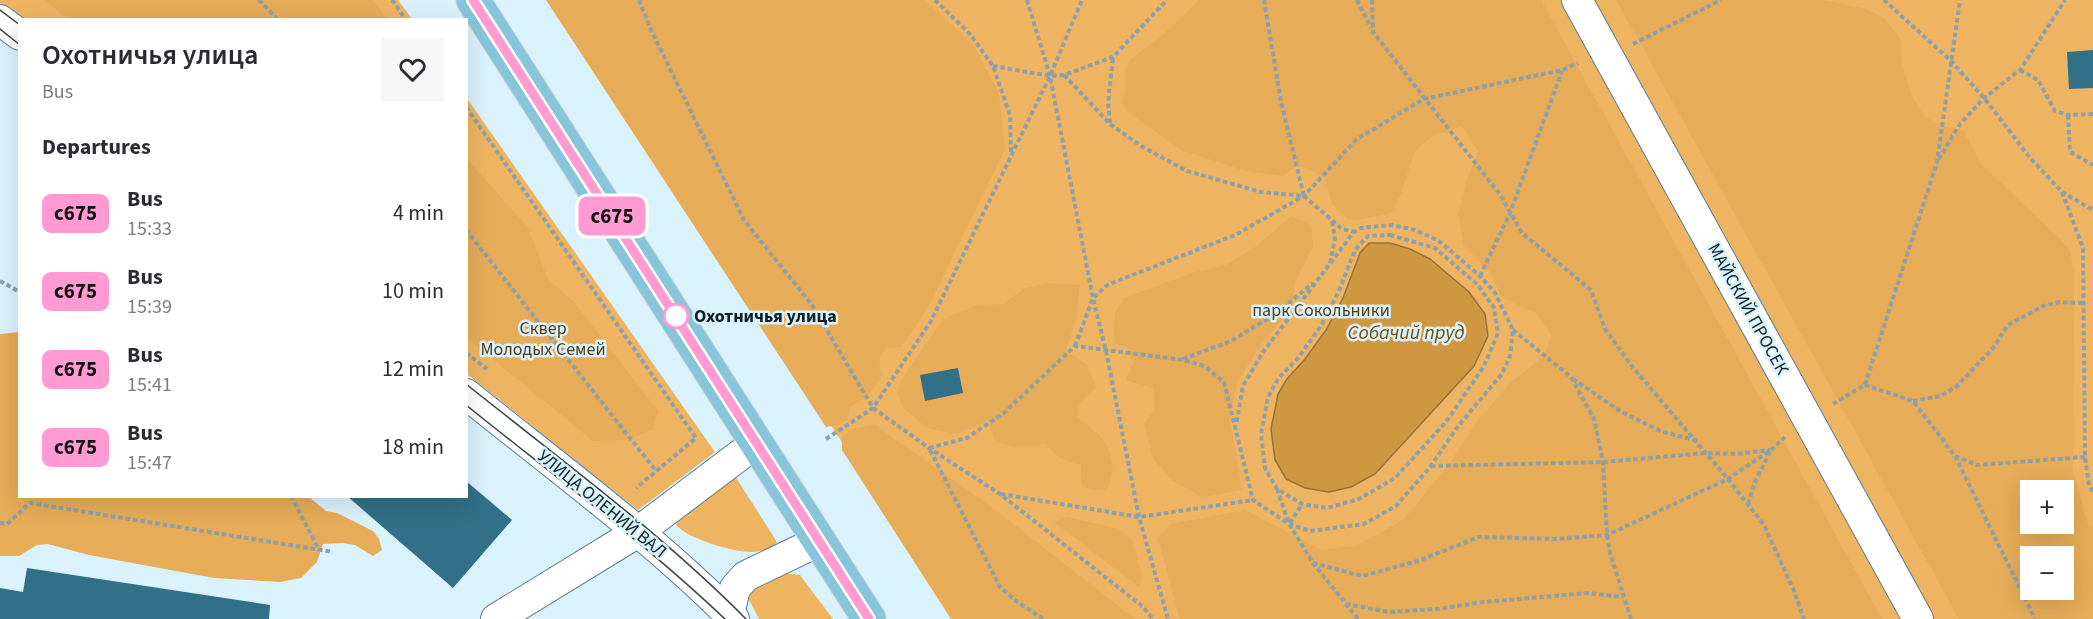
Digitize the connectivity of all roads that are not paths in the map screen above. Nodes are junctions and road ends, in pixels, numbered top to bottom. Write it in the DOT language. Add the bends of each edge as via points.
graph roads {
  1 [pos="473,0"];
  2 [pos="1577,0"];
  3 [pos="0,20"];
  4 [pos="18,34"];
  5 [pos="468,396"];
  6 [pos="756,442"];
  7 [pos="638,532"];
  8 [pos="819,541"];
  9 [pos="731,617"];
  10 [pos="496,619"];
  11 [pos="869,619"];
  12 [pos="1918,619"];
  1 -- 6 [label="main road"];
  2 -- 12 [label="street, МАЙСКИЙ ПРОСЕК"];
  3 -- 4 [label="street"];
  5 -- 7 [label="street, УЛИЦА ОЛЕНИЙ ВАЛ"];
  6 -- 7 [label="street"];
  6 -- 8 [label="main road"];
  7 -- 9 [label="street, УЛИЦА ОЛЕНИЙ ВАЛ"];
  7 -- 10 [label="street"];
  8 -- 9 [label="street" via="746,576 735,588"];
  8 -- 11 [label="main road"];
}
